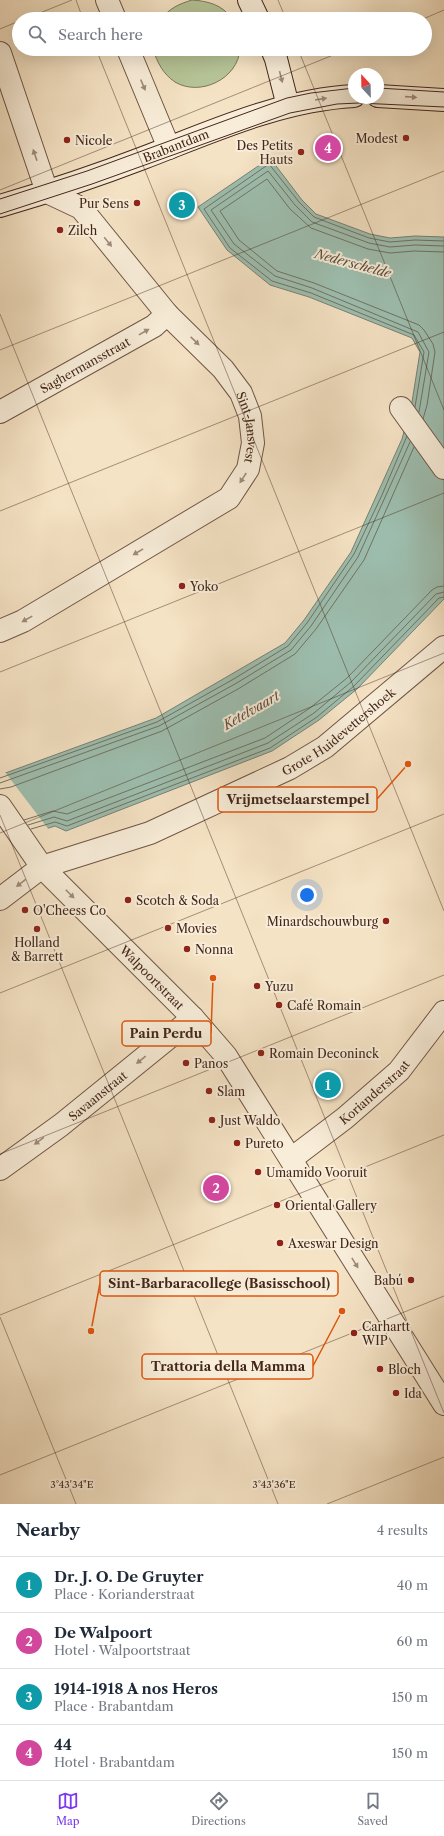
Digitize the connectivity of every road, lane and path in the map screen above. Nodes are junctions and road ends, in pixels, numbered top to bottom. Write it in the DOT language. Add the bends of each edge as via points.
graph roads {
  1 [pos="107,0"];
  2 [pos="249,0"];
  3 [pos="112,12"];
  4 [pos="255,12"];
  5 [pos="0,52"];
  6 [pos="131,56"];
  7 [pos="275,56"];
  8 [pos="348,96"];
  9 [pos="384,96"];
  10 [pos="444,100"];
  11 [pos="288,106"];
  12 [pos="169,148"];
  13 [pos="47,192"];
  14 [pos="0,206"];
  15 [pos="167,314"];
  16 [pos="401,408"];
  17 [pos="0,412"];
  18 [pos="444,468"];
  19 [pos="0,631"];
  20 [pos="444,647"];
  21 [pos="0,806"];
  22 [pos="42,867"];
  23 [pos="0,899"];
  24 [pos="444,1012"];
  25 [pos="193,1018"];
  26 [pos="291,1159"];
  27 [pos="0,1169"];
  28 [pos="444,1404"];
  1 -- 3 [label="street"];
  2 -- 4 [label="street"];
  13 -- 5 [label="street, one-way"];
  6 -- 12 [label="street, one-way"];
  7 -- 11 [label="street, one-way"];
  11 -- 8 [label="street, Brabantdam, one-way"];
  9 -- 10 [label="street, one-way"];
  11 -- 12 [label="street, Brabantdam"];
  12 -- 13 [label="street, Brabantdam"];
  13 -- 14 [label="street, Brabantdam"];
  13 -- 15 [label="street, Sint-Jansvest, one-way" via="81,208"];
  17 -- 15 [label="street, Saghermansstraat, one-way" via="154,326"];
  15 -- 19 [label="street, Sint-Jansvest, one-way" via="223,369 241,393 250,416 253,443 248,469 229,498 23,621"];
  16 -- 18 [label="street"];
  20 -- 22 [label="street, Grote Huidevettershoek" via="325,747 290,768 150,833"];
  21 -- 22 [label="street, Walpoortstraat"];
  22 -- 23 [label="street, Grote Huidevettershoek, one-way"];
  22 -- 25 [label="street, Walpoortstraat, one-way"];
  24 -- 26 [label="street, Korianderstraat" via="399,1071 345,1118"];
  25 -- 26 [label="street, Walpoortstraat" via="226,1056"];
  25 -- 27 [label="street, Savaanstraat, one-way" via="61,1125"];
  26 -- 28 [label="street, Walpoortstraat, one-way"];
}
